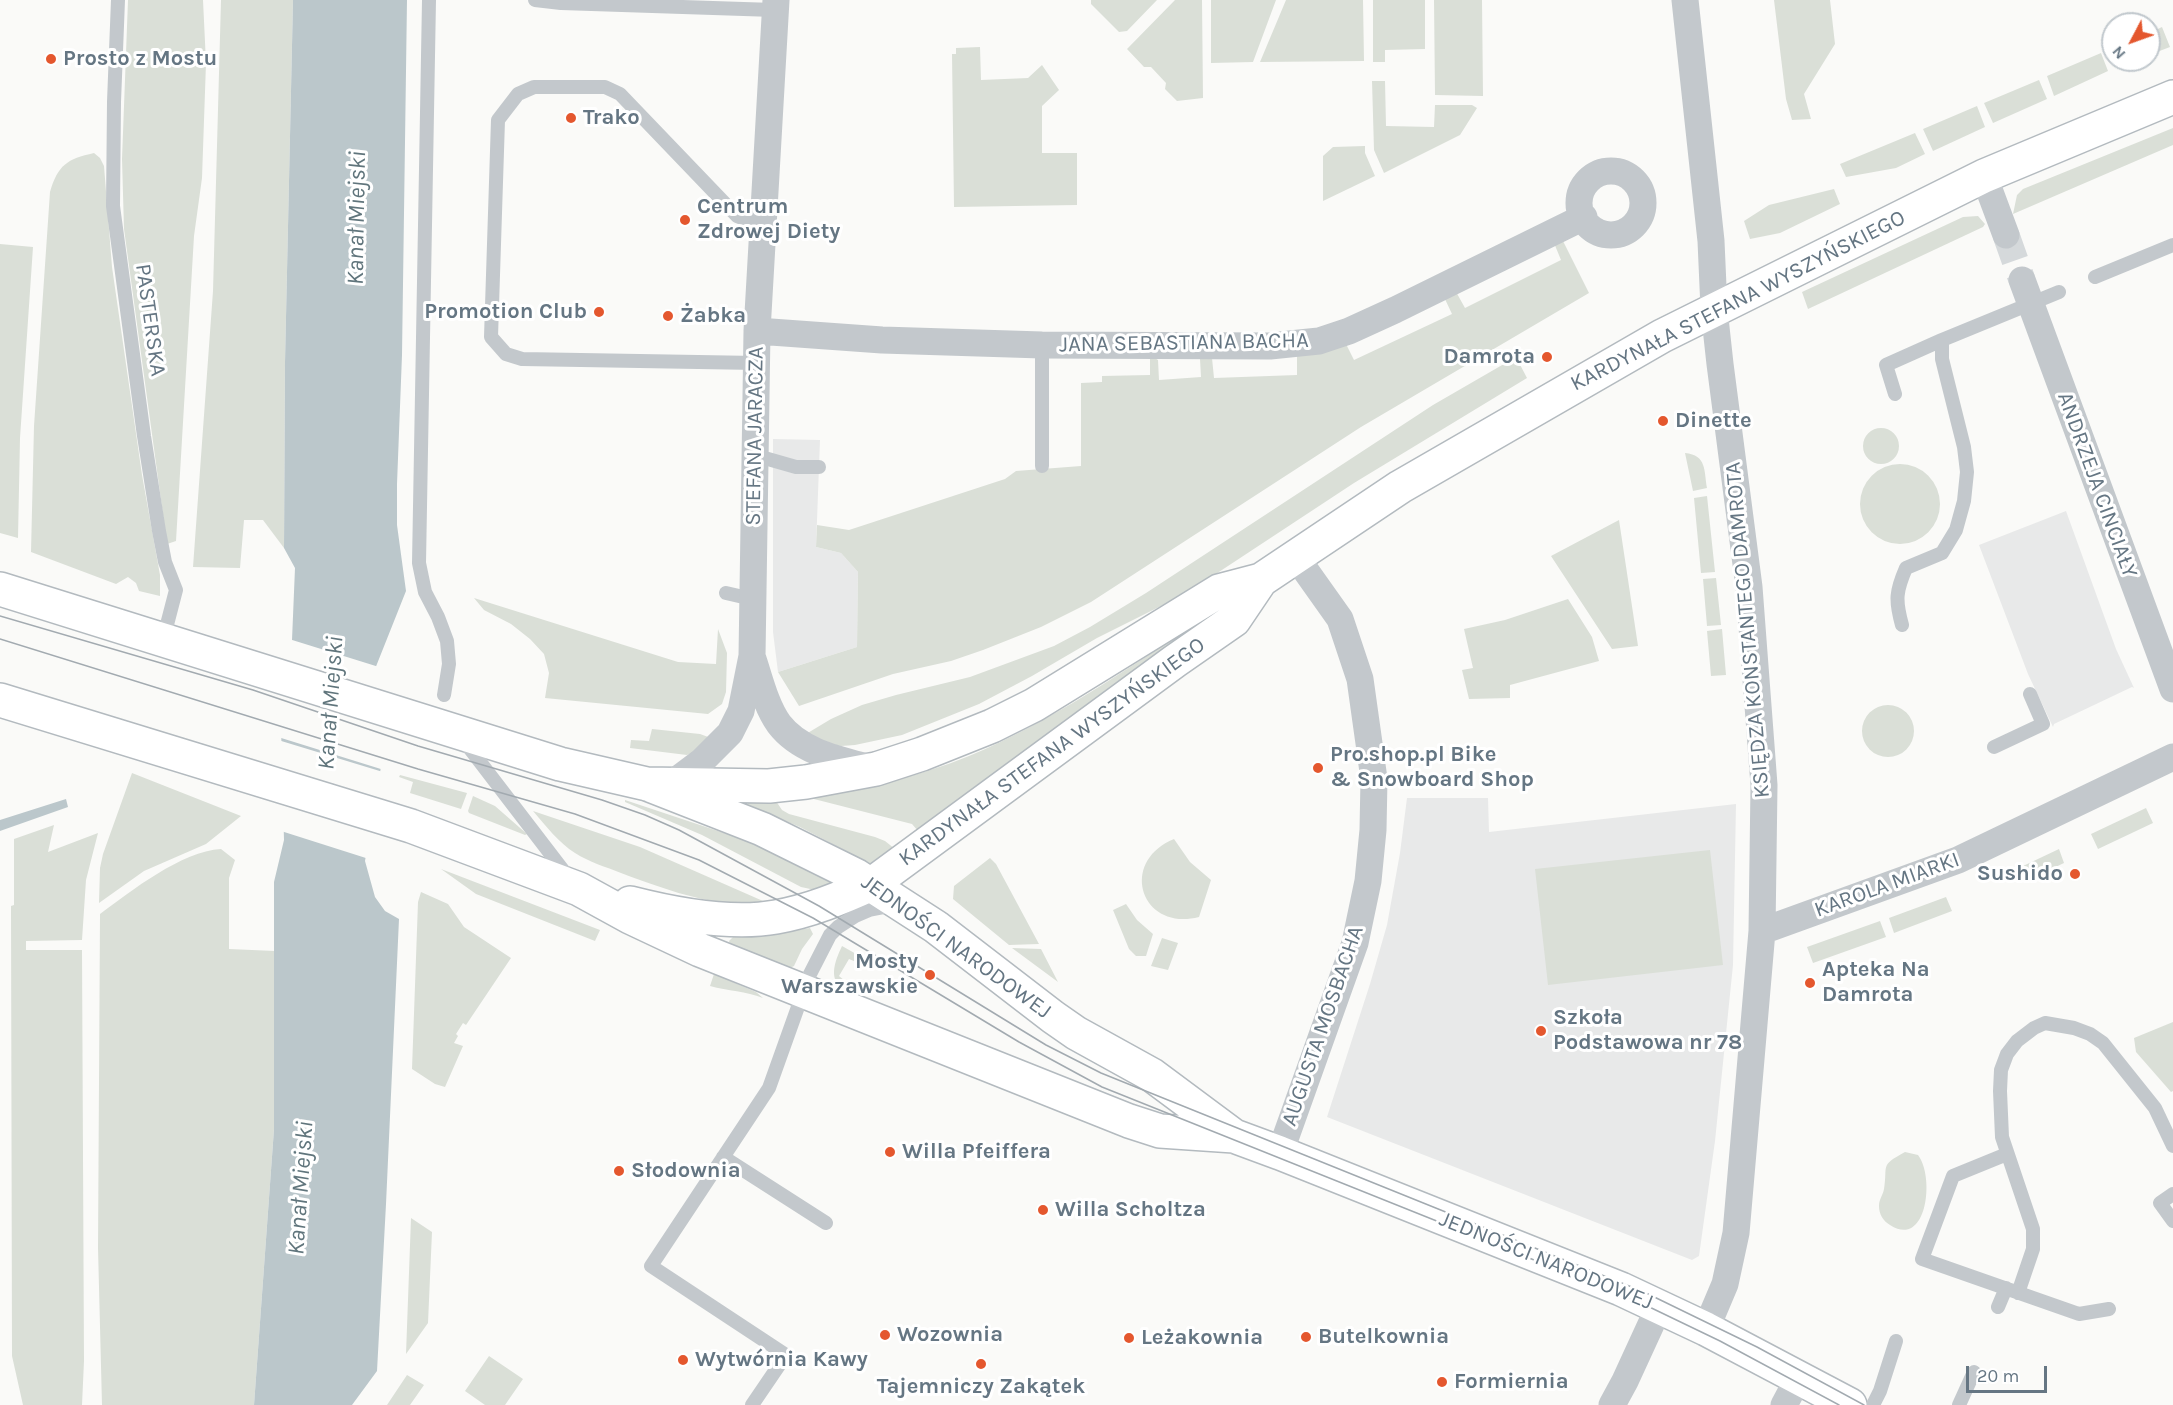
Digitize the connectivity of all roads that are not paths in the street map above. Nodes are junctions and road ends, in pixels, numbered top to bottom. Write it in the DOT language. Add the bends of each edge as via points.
graph roads {
  1 [pos="118,0"];
  2 [pos="429,0"];
  3 [pos="535,0"];
  4 [pos="1685,0"];
  5 [pos="775,5"];
  6 [pos="2173,97"];
  7 [pos="1984,176"];
  8 [pos="1584,218"];
  9 [pos="764,227"];
  10 [pos="2006,236"];
  11 [pos="2173,246"];
  12 [pos="2095,277"];
  13 [pos="2026,291"];
  14 [pos="2059,291"];
  15 [pos="1714,309"];
  16 [pos="757,332"];
  17 [pos="1942,340"];
  18 [pos="1042,345"];
  19 [pos="757,363"];
  20 [pos="1895,394"];
  21 [pos="754,455"];
  22 [pos="1042,466"];
  23 [pos="819,467"];
  24 [pos="1296,557"];
  25 [pos="1261,580"];
  26 [pos="0,589"];
  27 [pos="1902,625"];
  28 [pos="163,640"];
  29 [pos="752,656"];
  30 [pos="2173,689"];
  31 [pos="2030,694"];
  32 [pos="444,695"];
  33 [pos="0,700"];
  34 [pos="457,732"];
  35 [pos="1994,747"];
  36 [pos="2173,757"];
  37 [pos="876,769"];
  38 [pos="658,785"];
  39 [pos="872,884"];
  40 [pos="579,889"];
  41 [pos="901,903"];
  42 [pos="1762,931"];
  43 [pos="803,992"];
  44 [pos="1234,1136"];
  45 [pos="2173,1146"];
  46 [pos="1280,1153"];
  47 [pos="2007,1154"];
  48 [pos="723,1157"];
  49 [pos="2173,1194"];
  50 [pos="2173,1221"];
  51 [pos="826,1223"];
  52 [pos="2012,1291"];
  53 [pos="1659,1307"];
  54 [pos="1998,1307"];
  55 [pos="2109,1310"];
  56 [pos="1706,1329"];
  57 [pos="1896,1341"];
  58 [pos="1974,1372"];
  59 [pos="1791,1391"];
  60 [pos="752,1405"];
  61 [pos="1612,1405"];
  62 [pos="1850,1405"];
  63 [pos="1873,1405"];
  64 [pos="1959,1405"];
  1 -- 28 [label="lane, PASTERSKA" via="113,206 159,531 176,590"];
  2 -- 32 [label="lane" via="419,563 425,592 447,641 449,664"];
  3 -- 5 [label="lane"];
  4 -- 15 [label="street, KSIĘDZA KONSTANTEGO DAMROTA" via="1712,241"];
  5 -- 9 [label="street, STEFANA JARACZA"];
  6 -- 7 [label="main road, KARDYNAŁA STEFANA WYSZYŃSKIEGO"];
  7 -- 10 [label="street"];
  7 -- 15 [label="main road, KARDYNAŁA STEFANA WYSZYŃSKIEGO"];
  8 -- 18 [label="street, JANA SEBASTIANA BACHA" via="1395,310 1319,341 1270,346"];
  9 -- 16 [label="street, STEFANA JARACZA"];
  9 -- 19 [label="lane" via="737,216 620,94 604,87 534,87 518,93 498,120 491,337 506,354 522,359"];
  11 -- 12 [label="lane"];
  13 -- 14 [label="lane"];
  13 -- 17 [label="lane"];
  13 -- 30 [label="street, ANDRZEJA CINCIAŁY"];
  15 -- 24 [label="main road, KARDYNAŁA STEFANA WYSZYŃSKIEGO" via="1400,487"];
  15 -- 42 [label="street, KSIĘDZA KONSTANTEGO DAMROTA" via="1749,587 1764,785"];
  16 -- 18 [label="street, JANA SEBASTIANA BACHA"];
  16 -- 19 [label="street, STEFANA JARACZA"];
  17 -- 20 [label="lane" via="1886,365"];
  17 -- 27 [label="lane" via="1942,360 1965,447 1964,501 1956,530 1942,553 1906,568 1897,588"];
  18 -- 22 [label="lane"];
  19 -- 21 [label="street, STEFANA JARACZA"];
  21 -- 23 [label="lane" via="796,467"];
  21 -- 29 [label="street, STEFANA JARACZA" via="739,596"];
  24 -- 25 [label="main road, KARDYNAŁA STEFANA WYSZYŃSKIEGO"];
  24 -- 46 [label="street, AUGUSTA MOSBACHA" via="1340,619 1360,680 1374,779 1371,861 1355,943"];
  25 -- 37 [label="main road, KARDYNAŁA STEFANA WYSZYŃSKIEGO" via="1219,591 1034,705 992,726"];
  25 -- 39 [label="main road, KARDYNAŁA STEFANA WYSZYŃSKIEGO" via="1234,620"];
  26 -- 28 [label="main road, JEDNOŚCI NARODOWEJ"];
  28 -- 34 [label="main road, JEDNOŚCI NARODOWEJ"];
  29 -- 37 [label="street, STEFANA JARACZA" via="773,714 795,740 829,756"];
  29 -- 38 [label="street, STEFANA JARACZA" via="741,711 730,733 702,760"];
  31 -- 35 [label="lane" via="2043,724"];
  33 -- 40 [label="main road, JEDNOŚCI NARODOWEJ" via="411,826"];
  34 -- 38 [label="main road, JEDNOŚCI NARODOWEJ" via="560,764"];
  34 -- 40 [label="lane"];
  36 -- 42 [label="street, KAROLA MIARKI" via="1958,860"];
  37 -- 38 [label="main road, KARDYNAŁA STEFANA WYSZYŃSKIEGO" via="769,786"];
  38 -- 39 [label="main road, JEDNOŚCI NARODOWEJ" via="762,829"];
  39 -- 40 [label="main road, KARDYNAŁA STEFANA WYSZYŃSKIEGO" via="819,906 776,917 747,919 661,910"];
  39 -- 41 [label="main road, JEDNOŚCI NARODOWEJ"];
  40 -- 43 [label="main road, JEDNOŚCI NARODOWEJ" via="684,943"];
  41 -- 43 [label="lane" via="869,910 838,927 818,956"];
  41 -- 44 [label="main road, JEDNOŚCI NARODOWEJ" via="1053,1017 1152,1075"];
  42 -- 56 [label="street, KSIĘDZA KONSTANTEGO DAMROTA" via="1735,1241 1723,1291"];
  43 -- 44 [label="main road, JEDNOŚCI NARODOWEJ" via="1150,1128"];
  43 -- 48 [label="lane" via="769,1088"];
  44 -- 46 [label="main road, JEDNOŚCI NARODOWEJ"];
  45 -- 47 [label="lane" via="2155,1108 2103,1044 2074,1028 2045,1023 2017,1041 2001,1070 2002,1137"];
  46 -- 53 [label="main road, JEDNOŚCI NARODOWEJ"];
  47 -- 52 [label="lane" via="2033,1229 2033,1249"];
  47 -- 52 [label="lane" via="1953,1176 1922,1259"];
  48 -- 51 [label="lane"];
  48 -- 60 [label="lane" via="651,1266 786,1355"];
  49 -- 50 [label="lane" via="2160,1203"];
  52 -- 54 [label="lane"];
  52 -- 55 [label="lane" via="2079,1314"];
  53 -- 56 [label="main road, JEDNOŚCI NARODOWEJ"];
  53 -- 61 [label="street"];
  56 -- 59 [label="main road, JEDNOŚCI NARODOWEJ"];
  57 -- 63 [label="lane"];
  58 -- 64 [label="lane"];
  59 -- 62 [label="main road, JEDNOŚCI NARODOWEJ"];
}
